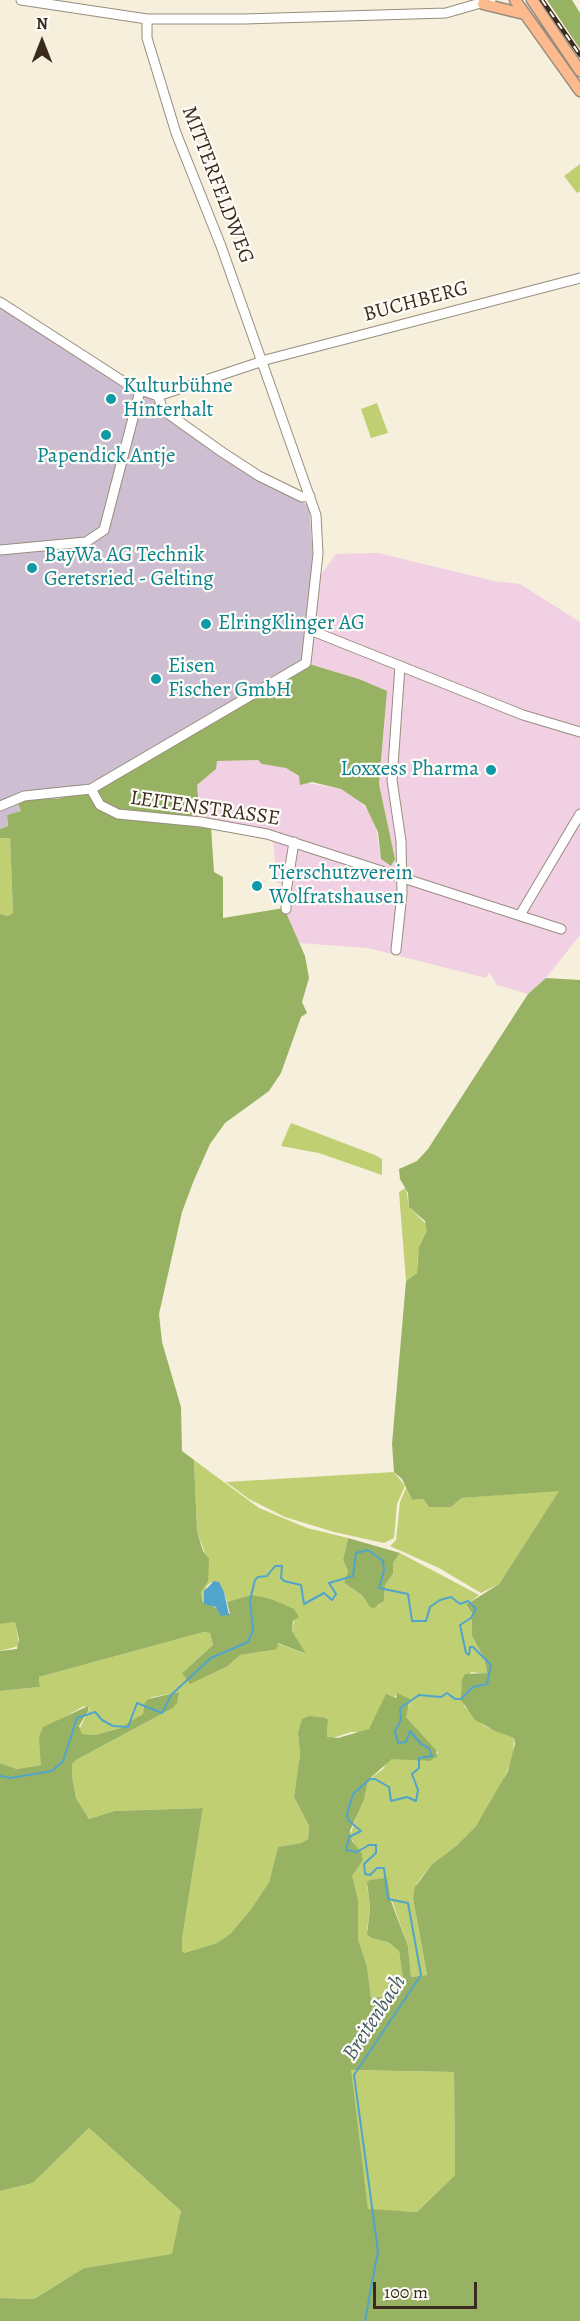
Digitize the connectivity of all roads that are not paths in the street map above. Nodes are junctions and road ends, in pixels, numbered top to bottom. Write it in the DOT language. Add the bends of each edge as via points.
graph roads {
  1 [pos="21,0"];
  2 [pos="515,0"];
  3 [pos="531,0"];
  4 [pos="486,2"];
  5 [pos="525,14"];
  6 [pos="147,19"];
  7 [pos="580,71"];
  8 [pos="580,91"];
  9 [pos="580,278"];
  10 [pos="0,302"];
  11 [pos="261,362"];
  12 [pos="140,391"];
  13 [pos="158,396"];
  14 [pos="310,496"];
  15 [pos="0,550"];
  16 [pos="310,630"];
  17 [pos="400,666"];
  18 [pos="580,732"];
  19 [pos="91,789"];
  20 [pos="0,806"];
  21 [pos="580,814"];
  22 [pos="294,842"];
  23 [pos="402,877"];
  24 [pos="286,909"];
  25 [pos="520,915"];
  26 [pos="561,929"];
  27 [pos="396,950"];
  1 -- 6 [label="street"];
  2 -- 5 [label="main road"];
  3 -- 7 [label="main road"];
  4 -- 5 [label="main road"];
  4 -- 6 [label="street" via="430,14"];
  5 -- 8 [label="main road"];
  6 -- 11 [label="street, MITTERFELDWEG" via="147,38 176,133"];
  9 -- 11 [label="street, BUCHBERG"];
  10 -- 12 [label="street"];
  11 -- 13 [label="street"];
  11 -- 14 [label="street, LEITENSTRASSE"];
  12 -- 13 [label="street"];
  12 -- 15 [label="street" via="104,530 86,542"];
  13 -- 14 [label="street" via="163,410 222,452 259,476 302,497"];
  14 -- 16 [label="street, LEITENSTRASSE" via="316,515 318,554"];
  16 -- 17 [label="street"];
  16 -- 19 [label="street, LEITENSTRASSE" via="306,663"];
  17 -- 18 [label="street" via="523,715"];
  17 -- 23 [label="street" via="392,780"];
  19 -- 20 [label="street, LEITENSTRASSE" via="24,796"];
  19 -- 22 [label="street, LEITENSTRASSE" via="100,805 126,817 201,822"];
  21 -- 25 [label="street"];
  22 -- 23 [label="street"];
  22 -- 24 [label="street, LEITENSTRASSE"];
  23 -- 25 [label="street"];
  23 -- 27 [label="street"];
  25 -- 26 [label="street"];
}
